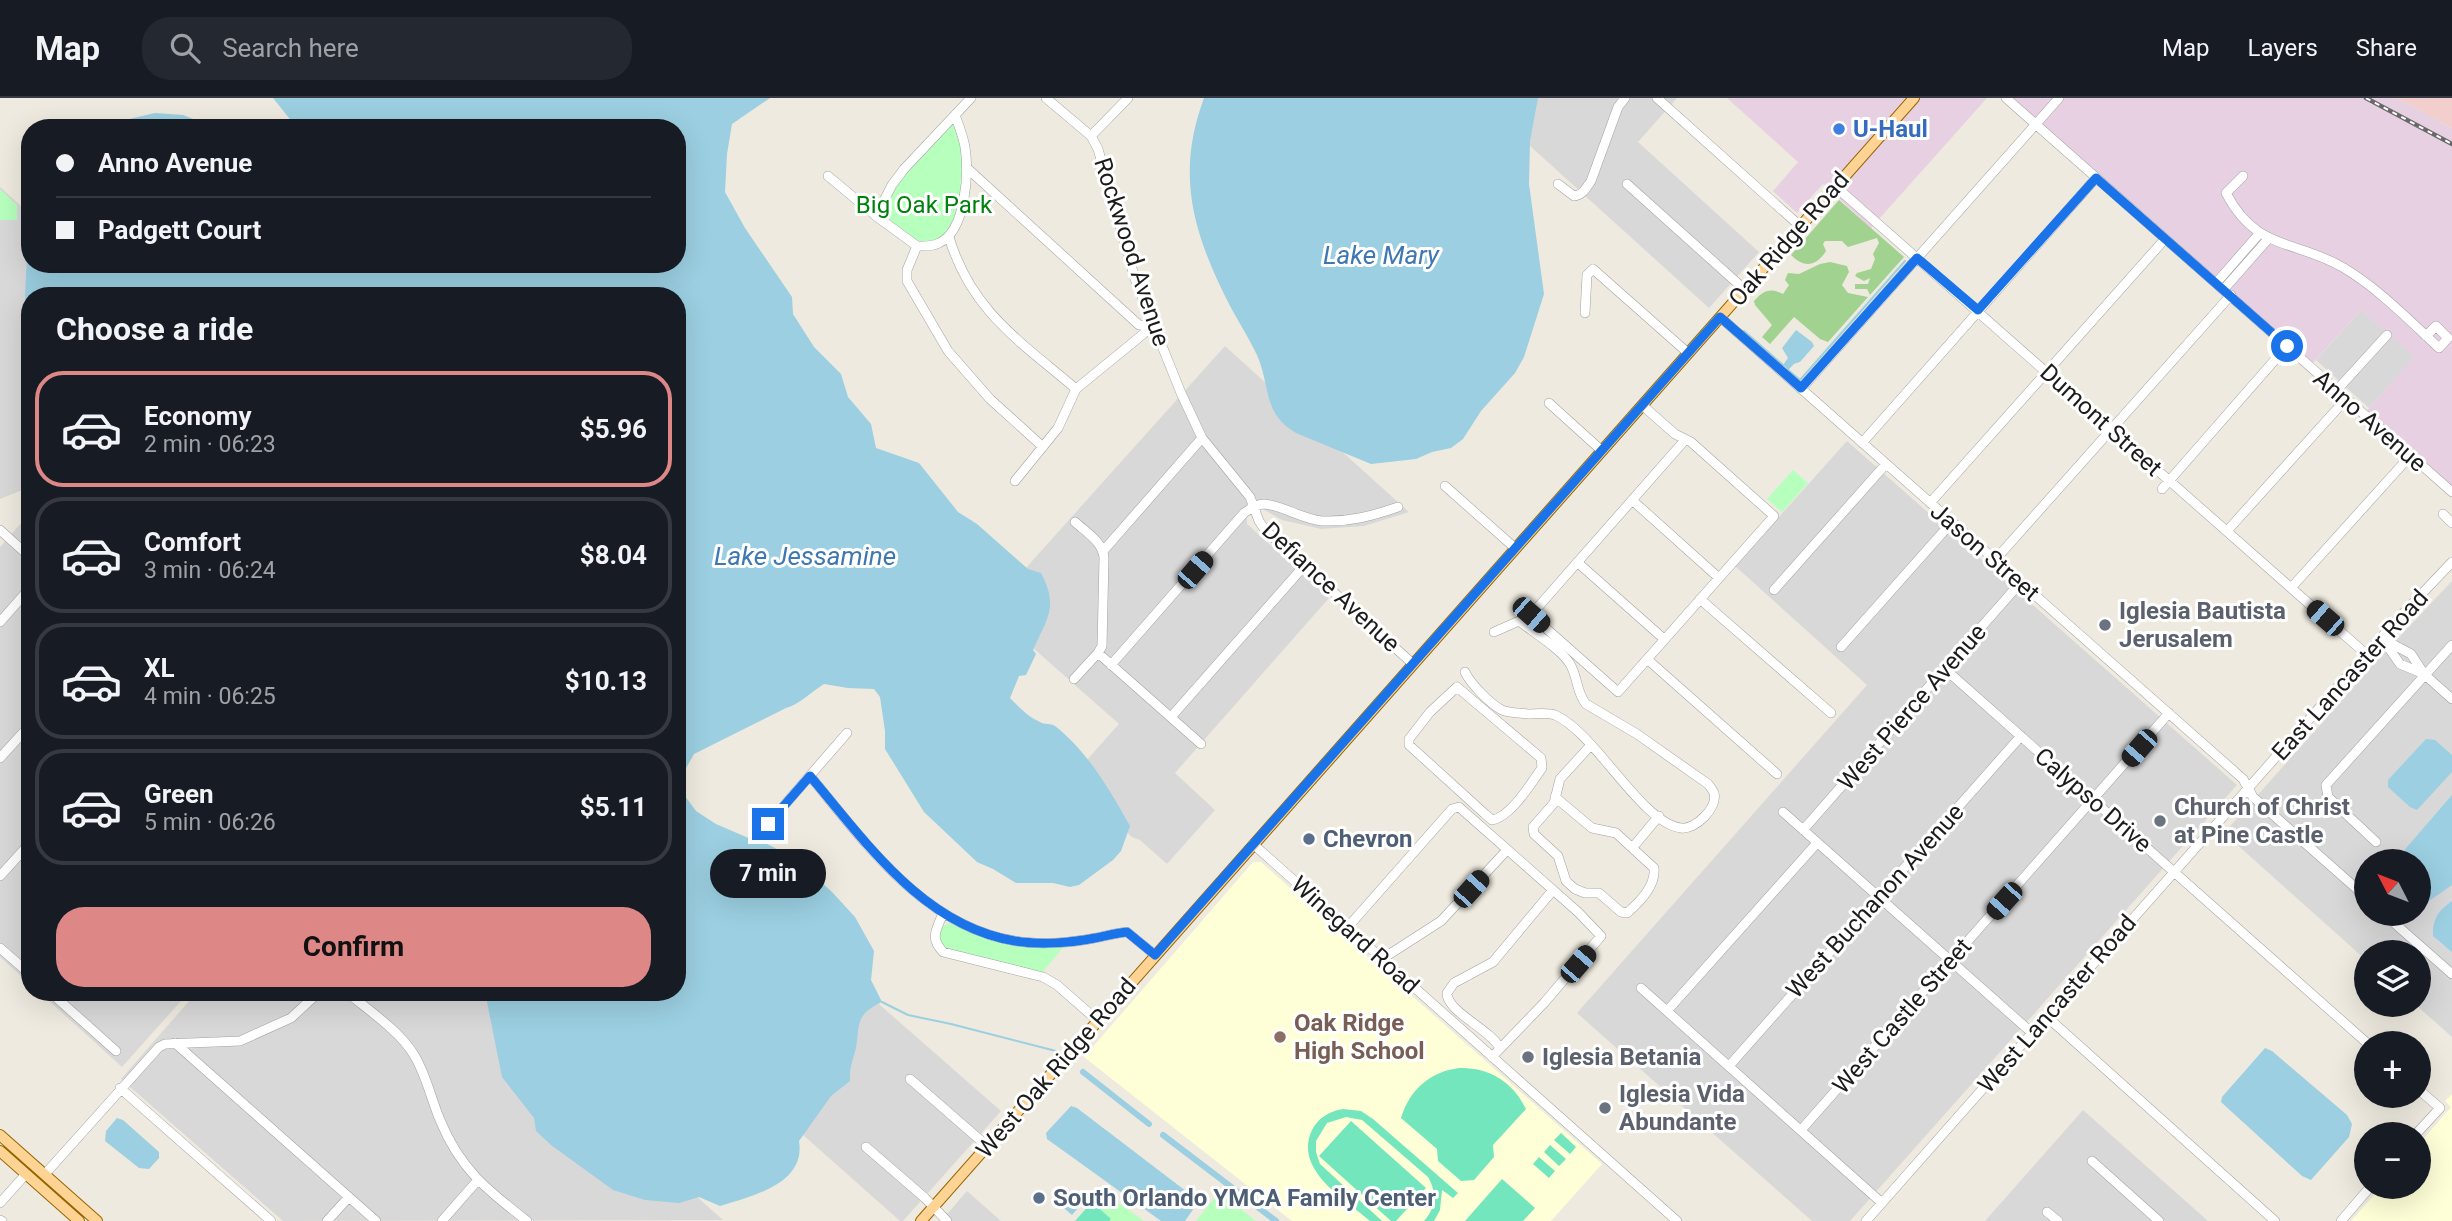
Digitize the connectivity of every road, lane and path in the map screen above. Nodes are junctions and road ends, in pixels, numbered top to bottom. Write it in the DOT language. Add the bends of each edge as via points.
graph roads {
  1 [pos="971,98"];
  2 [pos="1046,98"];
  3 [pos="1128,98"];
  4 [pos="1625,98"];
  5 [pos="1657,98"];
  6 [pos="2006,98"];
  7 [pos="2059,98"];
  8 [pos="1910,99"];
  9 [pos="955,115"];
  10 [pos="2036,125"];
  11 [pos="1091,136"];
  12 [pos="967,168"];
  13 [pos="828,176"];
  14 [pos="2243,176"];
  15 [pos="2096,178"];
  16 [pos="1558,184"];
  17 [pos="1628,184"];
  18 [pos="1835,186"];
  19 [pos="876,216"];
  20 [pos="1800,226"];
  21 [pos="2264,236"];
  22 [pos="949,237"];
  23 [pos="2165,239"];
  24 [pos="917,246"];
  25 [pos="1917,258"];
  26 [pos="1744,289"];
  27 [pos="2224,289"];
  28 [pos="1978,310"];
  29 [pos="1585,313"];
  30 [pos="1720,317"];
  31 [pos="1153,326"];
  32 [pos="2386,335"];
  33 [pos="2426,336"];
  34 [pos="2287,346"];
  35 [pos="1688,353"];
  36 [pos="2048,372"];
  37 [pos="1801,388"];
  38 [pos="1076,389"];
  39 [pos="2336,390"];
  40 [pos="2346,399"];
  41 [pos="1549,404"];
  42 [pos="1642,405"];
  43 [pos="2111,429"];
  44 [pos="1202,439"];
  45 [pos="1685,440"];
  46 [pos="1862,443"];
  47 [pos="1043,447"];
  48 [pos="1601,450"];
  49 [pos="2410,456"];
  50 [pos="1886,464"];
  51 [pos="2169,480"];
  52 [pos="1014,481"];
  53 [pos="1445,486"];
  54 [pos="2162,489"];
  55 [pos="2452,492"];
  56 [pos="1632,500"];
  57 [pos="1930,503"];
  58 [pos="1254,506"];
  59 [pos="1398,507"];
  60 [pos="2443,514"];
  61 [pos="1075,522"];
  62 [pos="1952,522"];
  63 [pos="2452,523"];
  64 [pos="0,530"];
  65 [pos="2227,531"];
  66 [pos="1515,548"];
  67 [pos="21,549"];
  68 [pos="1104,550"];
  69 [pos="1995,560"];
  70 [pos="1577,562"];
  71 [pos="2452,562"];
  72 [pos="1304,566"];
  73 [pos="1719,578"];
  74 [pos="2021,583"];
  75 [pos="2291,588"];
  76 [pos="1774,590"];
  77 [pos="21,598"];
  78 [pos="1700,599"];
  79 [pos="0,622"];
  80 [pos="1494,632"];
  81 [pos="2381,638"];
  82 [pos="1664,639"];
  83 [pos="2452,645"];
  84 [pos="1841,647"];
  85 [pos="1098,653"];
  86 [pos="2367,654"];
  87 [pos="1647,659"];
  88 [pos="2415,659"];
  89 [pos="1413,664"];
  90 [pos="1111,665"];
  91 [pos="2407,668"];
  92 [pos="1945,669"];
  93 [pos="1465,672"];
  94 [pos="2424,674"];
  95 [pos="1074,679"];
  96 [pos="2452,699"];
  97 [pos="1831,713"];
  98 [pos="2169,713"];
  99 [pos="1171,717"];
  100 [pos="848,733"];
  101 [pos="21,735"];
  102 [pos="2021,736"];
  103 [pos="1201,744"];
  104 [pos="1590,746"];
  105 [pos="0,758"];
  106 [pos="1777,774"];
  107 [pos="810,776"];
  108 [pos="2249,789"];
  109 [pos="1522,796"];
  110 [pos="1555,797"];
  111 [pos="2093,800"];
  112 [pos="1783,812"];
  113 [pos="1659,816"];
  114 [pos="768,824"];
  115 [pos="1803,830"];
  116 [pos="2376,842"];
  117 [pos="1817,843"];
  118 [pos="1253,844"];
  119 [pos="1633,847"];
  120 [pos="1507,849"];
  121 [pos="21,852"];
  122 [pos="2175,872"];
  123 [pos="0,876"];
  124 [pos="2354,886"];
  125 [pos="1553,890"];
  126 [pos="1879,897"];
  127 [pos="943,913"];
  128 [pos="2398,926"];
  129 [pos="1347,928"];
  130 [pos="0,948"];
  131 [pos="1155,955"];
  132 [pos="1382,959"];
  133 [pos="1951,961"];
  134 [pos="21,966"];
  135 [pos="2452,974"];
  136 [pos="1641,988"];
  137 [pos="65,1001"];
  138 [pos="309,1001"];
  139 [pos="357,1001"];
  140 [pos="1667,1011"];
  141 [pos="2046,1016"];
  142 [pos="1098,1021"];
  143 [pos="2354,1031"];
  144 [pos="2032,1033"];
  145 [pos="175,1043"];
  146 [pos="1500,1048"];
  147 [pos="116,1051"];
  148 [pos="1492,1057"];
  149 [pos="1729,1066"];
  150 [pos="911,1079"];
  151 [pos="120,1088"];
  152 [pos="2431,1100"];
  153 [pos="2427,1122"];
  154 [pos="1801,1130"];
  155 [pos="0,1135"];
  156 [pos="987,1146"];
  157 [pos="866,1147"];
  158 [pos="0,1151"];
  159 [pos="2092,1161"];
  160 [pos="26,1174"];
  161 [pos="45,1174"];
  162 [pos="477,1181"];
  163 [pos="349,1197"];
  164 [pos="2360,1199"];
  165 [pos="0,1203"];
  166 [pos="1882,1203"];
  167 [pos="933,1207"];
  168 [pos="2047,1212"];
  169 [pos="79,1221"];
  170 [pos="97,1221"];
  171 [pos="271,1221"];
  172 [pos="327,1221"];
  173 [pos="376,1221"];
  174 [pos="442,1221"];
  175 [pos="527,1221"];
  176 [pos="921,1221"];
  177 [pos="947,1221"];
  178 [pos="1677,1221"];
  179 [pos="1866,1221"];
  180 [pos="2058,1221"];
  181 [pos="2159,1221"];
  182 [pos="2275,1221"];
  183 [pos="2341,1221"];
  1 -- 9 [label="street"];
  2 -- 11 [label="street, Rockwood Avenue"];
  3 -- 11 [label="street"];
  4 -- 16 [label="street" via="1584,191 1574,196"];
  5 -- 20 [label="street"];
  6 -- 10 [label="street, Anno Avenue"];
  7 -- 10 [label="street"];
  8 -- 18 [label="main road, Oak Ridge Road"];
  9 -- 12 [label="street"];
  9 -- 19 [label="street" via="904,169"];
  10 -- 15 [label="street, Anno Avenue"];
  10 -- 25 [label="street"];
  11 -- 31 [label="street, Rockwood Avenue" via="1104,162 1135,279"];
  12 -- 22 [label="street" via="962,208"];
  12 -- 31 [label="street" via="1139,325"];
  13 -- 19 [label="street"];
  14 -- 21 [label="street" via="2226,192 2237,213"];
  15 -- 23 [label="street, Anno Avenue"];
  15 -- 28 [label="street"];
  17 -- 26 [label="street"];
  18 -- 20 [label="main road, Oak Ridge Road"];
  18 -- 25 [label="street, Dumont Street"];
  19 -- 24 [label="street"];
  20 -- 26 [label="main road, Oak Ridge Road"];
  21 -- 27 [label="street" via="2229,276"];
  21 -- 33 [label="street" via="2342,267 2367,283"];
  22 -- 24 [label="street" via="939,244"];
  22 -- 38 [label="street" via="957,264 991,316"];
  23 -- 27 [label="street, Anno Avenue"];
  23 -- 36 [label="street"];
  24 -- 47 [label="street" via="907,281 948,351"];
  25 -- 28 [label="street, Dumont Street"];
  25 -- 37 [label="street"];
  26 -- 30 [label="main road, Oak Ridge Road"];
  27 -- 34 [label="street, Anno Avenue"];
  27 -- 43 [label="street"];
  28 -- 36 [label="street, Dumont Street"];
  28 -- 46 [label="street"];
  29 -- 35 [label="street" via="1587,275 1592,269"];
  30 -- 35 [label="main road, West Oak Ridge Road"];
  30 -- 37 [label="street, Jason Street"];
  31 -- 38 [label="street"];
  31 -- 44 [label="street, Rockwood Avenue"];
  32 -- 39 [label="street"];
  34 -- 39 [label="street, Anno Avenue"];
  34 -- 51 [label="street"];
  35 -- 42 [label="main road, West Oak Ridge Road"];
  36 -- 43 [label="street, Dumont Street"];
  36 -- 57 [label="street"];
  37 -- 46 [label="street, Jason Street"];
  38 -- 47 [label="street" via="1058,428"];
  39 -- 40 [label="street, Anno Avenue"];
  40 -- 49 [label="street, Anno Avenue"];
  40 -- 65 [label="street"];
  41 -- 48 [label="street"];
  42 -- 45 [label="street"];
  42 -- 48 [label="main road, West Oak Ridge Road"];
  43 -- 51 [label="street, Dumont Street"];
  43 -- 69 [label="street"];
  44 -- 58 [label="street, Rockwood Avenue" via="1243,486"];
  44 -- 68 [label="street"];
  45 -- 56 [label="street"];
  45 -- 73 [label="street" via="1773,516"];
  46 -- 50 [label="street, Jason Street"];
  47 -- 52 [label="street"];
  48 -- 66 [label="main road, West Oak Ridge Road"];
  49 -- 55 [label="street, Anno Avenue"];
  49 -- 75 [label="street"];
  50 -- 57 [label="street, Jason Street"];
  50 -- 76 [label="street"];
  51 -- 54 [label="street"];
  51 -- 65 [label="street, Dumont Street"];
  53 -- 66 [label="street"];
  56 -- 70 [label="street"];
  56 -- 73 [label="street"];
  57 -- 62 [label="street, Jason Street"];
  58 -- 59 [label="street" via="1262,504 1320,521 1350,521"];
  58 -- 72 [label="street, Defiance Avenue" via="1265,530"];
  58 -- 90 [label="street"];
  60 -- 63 [label="street"];
  61 -- 68 [label="street"];
  62 -- 69 [label="street, Jason Street"];
  62 -- 84 [label="street"];
  64 -- 67 [label="street"];
  65 -- 75 [label="street, Dumont Street"];
  66 -- 89 [label="main road, West Oak Ridge Road"];
  68 -- 85 [label="street" via="1102,646"];
  69 -- 74 [label="street, Jason Street"];
  70 -- 82 [label="street"];
  70 -- 87 [label="street" via="1531,615 1618,692"];
  71 -- 81 [label="street, East Lancaster Road"];
  72 -- 89 [label="street, Defiance Avenue"];
  72 -- 99 [label="street"];
  73 -- 78 [label="street"];
  74 -- 92 [label="street, West Pierce Avenue"];
  74 -- 98 [label="street, Jason Street"];
  75 -- 86 [label="street, Dumont Street"];
  77 -- 79 [label="street"];
  78 -- 82 [label="street"];
  78 -- 97 [label="street"];
  80 -- 113 [label="street" via="1519,621 1568,661 1586,705 1657,748 1714,793 1710,809 1685,829"];
  81 -- 86 [label="street, East Lancaster Road"];
  81 -- 88 [label="street"];
  81 -- 91 [label="street" via="2398,663"];
  82 -- 87 [label="street"];
  83 -- 94 [label="street"];
  85 -- 90 [label="street"];
  85 -- 95 [label="street"];
  86 -- 108 [label="street, East Lancaster Road"];
  87 -- 106 [label="street"];
  88 -- 91 [label="street"];
  88 -- 94 [label="street"];
  89 -- 118 [label="main road, West Oak Ridge Road"];
  90 -- 99 [label="street"];
  91 -- 94 [label="street"];
  92 -- 102 [label="street, Calypso Drive"];
  92 -- 115 [label="street, West Pierce Avenue"];
  93 -- 104 [label="street" via="1502,710 1554,714"];
  94 -- 96 [label="street"];
  94 -- 116 [label="street" via="2326,785 2328,797"];
  98 -- 108 [label="street, Jason Street"];
  98 -- 111 [label="street, West Castle Street"];
  99 -- 103 [label="street"];
  100 -- 107 [label="street"];
  101 -- 105 [label="street"];
  102 -- 111 [label="street, Calypso Drive"];
  102 -- 126 [label="street, West Buchanon Avenue"];
  104 -- 110 [label="street" via="1560,779"];
  104 -- 113 [label="street"];
  107 -- 114 [label="street"];
  107 -- 127 [label="street" via="895,876"];
  108 -- 122 [label="street, West Lancaster Road"];
  108 -- 124 [label="street, Jason Street"];
  109 -- 109 [label="street" via="1542,768 1542,758 1461,688 1453,688 1409,744 1492,820 1505,815"];
  110 -- 119 [label="street" via="1592,828 1616,833"];
  110 -- 119 [label="street" via="1533,827 1534,834 1558,856 1566,881 1575,889 1599,893 1626,913 1655,876 1654,867"];
  111 -- 122 [label="street, Calypso Drive"];
  111 -- 133 [label="street, West Castle Street"];
  112 -- 115 [label="street"];
  113 -- 119 [label="street"];
  115 -- 117 [label="street"];
  117 -- 126 [label="street"];
  117 -- 140 [label="street"];
  118 -- 129 [label="street, Winegard Road"];
  118 -- 131 [label="main road, West Oak Ridge Road"];
  120 -- 125 [label="street"];
  120 -- 129 [label="street" via="1459,807 1452,809"];
  120 -- 132 [label="street" via="1441,921"];
  121 -- 123 [label="street"];
  122 -- 141 [label="street, West Lancaster Road"];
  122 -- 143 [label="street, Calypso Drive"];
  125 -- 146 [label="street" via="1601,936"];
  125 -- 146 [label="street" via="1493,962 1454,983 1447,993 1450,1003"];
  126 -- 133 [label="street"];
  126 -- 149 [label="street, West Buchanon Avenue"];
  127 -- 131 [label="street" via="1016,941 1092,939 1127,932"];
  127 -- 142 [label="street" via="934,937 943,952 1043,977"];
  128 -- 135 [label="street"];
  129 -- 132 [label="street, Winegard Road"];
  130 -- 134 [label="street"];
  131 -- 142 [label="main road, West Oak Ridge Road"];
  132 -- 148 [label="street, Winegard Road"];
  133 -- 144 [label="street"];
  133 -- 154 [label="street, West Castle Street"];
  136 -- 140 [label="street"];
  137 -- 147 [label="street"];
  138 -- 145 [label="street" via="291,1018 240,1041"];
  139 -- 162 [label="street" via="415,1055 446,1134"];
  140 -- 149 [label="street"];
  141 -- 144 [label="street, West Lancaster Road"];
  141 -- 182 [label="street"];
  142 -- 156 [label="main road, West Oak Ridge Road"];
  144 -- 166 [label="street, West Lancaster Road"];
  145 -- 151 [label="street" via="159,1047"];
  145 -- 163 [label="street"];
  146 -- 148 [label="street"];
  148 -- 178 [label="street, Winegard Road"];
  149 -- 154 [label="street"];
  150 -- 156 [label="street"];
  151 -- 161 [label="street"];
  151 -- 171 [label="street"];
  152 -- 153 [label="street" via="2440,1108"];
  154 -- 166 [label="street"];
  155 -- 161 [label="main road"];
  156 -- 167 [label="main road, West Oak Ridge Road"];
  157 -- 167 [label="street"];
  158 -- 160 [label="main road"];
  159 -- 181 [label="street"];
  160 -- 165 [label="street"];
  160 -- 169 [label="main road"];
  161 -- 170 [label="main road"];
  162 -- 174 [label="street"];
  162 -- 175 [label="street"];
  163 -- 172 [label="street"];
  163 -- 173 [label="street"];
  164 -- 183 [label="street"];
  166 -- 179 [label="street, West Lancaster Road"];
  167 -- 176 [label="main road, West Oak Ridge Road"];
  167 -- 177 [label="street"];
  168 -- 180 [label="street"];
}
